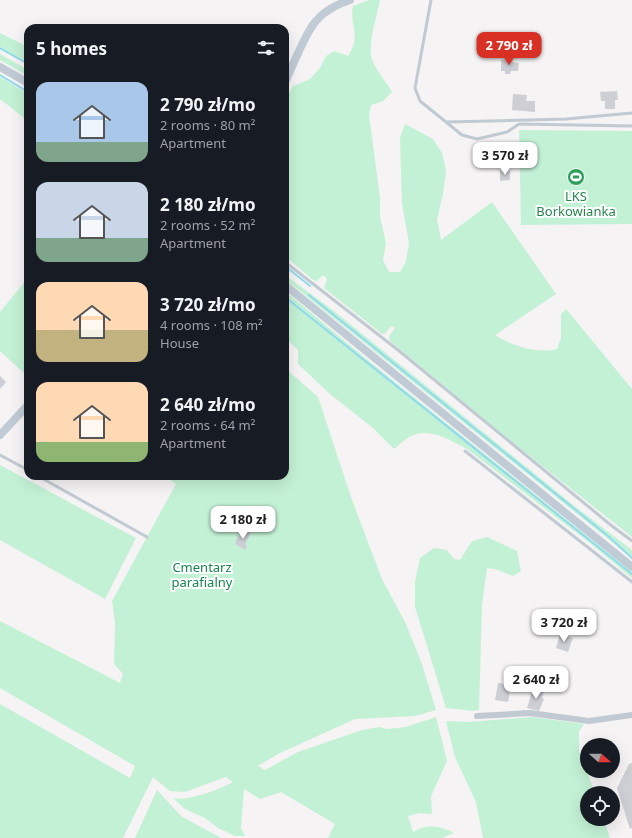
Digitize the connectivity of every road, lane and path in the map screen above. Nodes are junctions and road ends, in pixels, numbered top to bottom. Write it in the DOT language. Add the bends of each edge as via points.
graph roads {
  1 [pos="350,0"];
  2 [pos="432,0"];
  3 [pos="0,67"];
  4 [pos="289,74"];
  5 [pos="24,81"];
  6 [pos="632,113"];
  7 [pos="447,122"];
  8 [pos="632,126"];
  9 [pos="289,265"];
  10 [pos="289,288"];
  11 [pos="24,409"];
  12 [pos="0,435"];
  13 [pos="465,451"];
  14 [pos="0,455"];
  15 [pos="24,468"];
  16 [pos="45,480"];
  17 [pos="147,537"];
  18 [pos="632,540"];
  19 [pos="632,567"];
  20 [pos="632,582"];
  21 [pos="632,715"];
  22 [pos="477,716"];
  1 -- 4 [label="main road" via="326,12 316,21"];
  2 -- 7 [label="lane" via="415,88 420,101"];
  3 -- 5 [label="main road"];
  6 -- 7 [label="lane" via="566,119"];
  7 -- 8 [label="lane" via="462,135 477,139 507,132 519,124"];
  9 -- 18 [label="lane"];
  10 -- 19 [label="main road"];
  11 -- 12 [label="main road"];
  13 -- 20 [label="lane"];
  14 -- 15 [label="lane"];
  16 -- 17 [label="lane"];
  21 -- 22 [label="street" via="589,721 530,714"];
}
